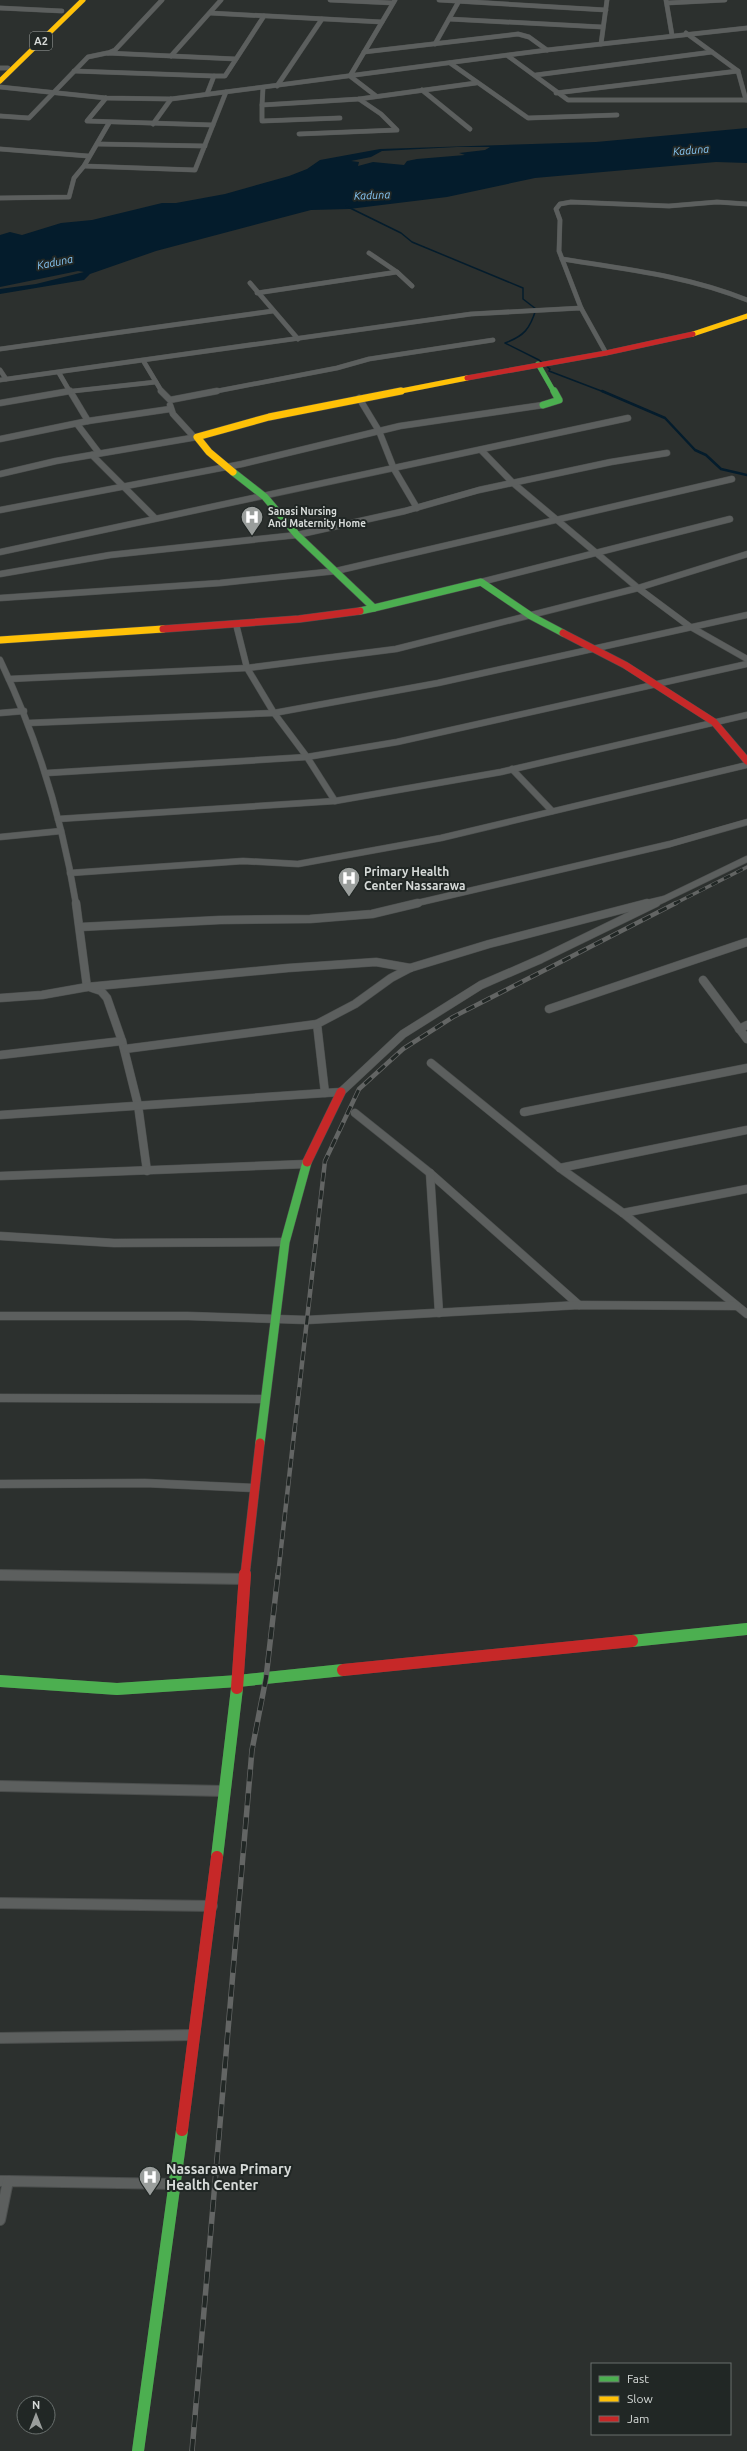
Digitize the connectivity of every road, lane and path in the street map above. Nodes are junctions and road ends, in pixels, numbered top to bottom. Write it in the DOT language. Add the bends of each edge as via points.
graph roads {
  1 [pos="75,0"];
  2 [pos="83,0"];
  3 [pos="162,0"];
  4 [pos="221,0"];
  5 [pos="330,0"];
  6 [pos="439,0"];
  7 [pos="607,0"];
  8 [pos="725,0"];
  9 [pos="459,1"];
  10 [pos="394,2"];
  11 [pos="666,2"];
  12 [pos="0,8"];
  13 [pos="606,10"];
  14 [pos="62,11"];
  15 [pos="210,13"];
  16 [pos="264,16"];
  17 [pos="322,19"];
  18 [pos="449,19"];
  19 [pos="382,22"];
  20 [pos="602,27"];
  21 [pos="747,28"];
  22 [pos="739,29"];
  23 [pos="686,33"];
  24 [pos="672,35"];
  25 [pos="747,35"];
  26 [pos="435,44"];
  27 [pos="601,44"];
  28 [pos="547,50"];
  29 [pos="364,52"];
  30 [pos="712,52"];
  31 [pos="107,53"];
  32 [pos="171,56"];
  33 [pos="508,56"];
  34 [pos="236,59"];
  35 [pos="450,63"];
  36 [pos="4,68"];
  37 [pos="74,71"];
  38 [pos="738,71"];
  39 [pos="0,75"];
  40 [pos="214,76"];
  41 [pos="350,76"];
  42 [pos="536,76"];
  43 [pos="0,81"];
  44 [pos="476,82"];
  45 [pos="277,86"];
  46 [pos="0,87"];
  47 [pos="263,88"];
  48 [pos="422,90"];
  49 [pos="54,92"];
  50 [pos="226,92"];
  51 [pos="556,93"];
  52 [pos="207,94"];
  53 [pos="376,96"];
  54 [pos="106,98"];
  55 [pos="359,98"];
  56 [pos="171,99"];
  57 [pos="746,100"];
  58 [pos="262,105"];
  59 [pos="616,115"];
  60 [pos="0,116"];
  61 [pos="340,118"];
  62 [pos="109,123"];
  63 [pos="152,124"];
  64 [pos="213,125"];
  65 [pos="470,129"];
  66 [pos="300,134"];
  67 [pos="97,144"];
  68 [pos="204,146"];
  69 [pos="0,149"];
  70 [pos="88,156"];
  71 [pos="84,166"];
  72 [pos="0,198"];
  73 [pos="747,204"];
  74 [pos="369,253"];
  75 [pos="562,259"];
  76 [pos="397,272"];
  77 [pos="250,283"];
  78 [pos="412,286"];
  79 [pos="257,293"];
  80 [pos="747,300"];
  81 [pos="581,308"];
  82 [pos="273,311"];
  83 [pos="747,316"];
  84 [pos="298,339"];
  85 [pos="493,340"];
  86 [pos="0,349"];
  87 [pos="606,353"];
  88 [pos="144,362"];
  89 [pos="538,364"];
  90 [pos="0,370"];
  91 [pos="59,373"];
  92 [pos="3,380"];
  93 [pos="156,382"];
  94 [pos="70,391"];
  95 [pos="359,398"];
  96 [pos="170,400"];
  97 [pos="0,403"];
  98 [pos="543,405"];
  99 [pos="170,409"];
  100 [pos="628,418"];
  101 [pos="88,421"];
  102 [pos="76,424"];
  103 [pos="379,432"];
  104 [pos="196,437"];
  105 [pos="0,439"];
  106 [pos="481,450"];
  107 [pos="667,453"];
  108 [pos="99,454"];
  109 [pos="92,455"];
  110 [pos="227,465"];
  111 [pos="394,469"];
  112 [pos="0,474"];
  113 [pos="732,479"];
  114 [pos="513,482"];
  115 [pos="124,486"];
  116 [pos="265,497"];
  117 [pos="417,508"];
  118 [pos="0,510"];
  119 [pos="155,518"];
  120 [pos="556,518"];
  121 [pos="730,519"];
  122 [pos="297,535"];
  123 [pos="0,552"];
  124 [pos="597,552"];
  125 [pos="747,554"];
  126 [pos="336,571"];
  127 [pos="0,574"];
  128 [pos="481,582"];
  129 [pos="638,588"];
  130 [pos="0,598"];
  131 [pos="374,608"];
  132 [pos="747,615"];
  133 [pos="531,616"];
  134 [pos="236,624"];
  135 [pos="689,626"];
  136 [pos="0,640"];
  137 [pos="591,648"];
  138 [pos="747,659"];
  139 [pos="0,660"];
  140 [pos="747,664"];
  141 [pos="247,668"];
  142 [pos="9,679"];
  143 [pos="657,684"];
  144 [pos="24,711"];
  145 [pos="0,712"];
  146 [pos="274,713"];
  147 [pos="747,715"];
  148 [pos="714,722"];
  149 [pos="28,723"];
  150 [pos="307,757"];
  151 [pos="747,761"];
  152 [pos="747,765"];
  153 [pos="512,769"];
  154 [pos="47,773"];
  155 [pos="335,801"];
  156 [pos="552,811"];
  157 [pos="58,819"];
  158 [pos="747,822"];
  159 [pos="61,831"];
  160 [pos="0,837"];
  161 [pos="747,859"];
  162 [pos="738,863"];
  163 [pos="745,868"];
  164 [pos="70,873"];
  165 [pos="664,899"];
  166 [pos="80,927"];
  167 [pos="747,942"];
  168 [pos="410,968"];
  169 [pos="703,980"];
  170 [pos="87,987"];
  171 [pos="0,998"];
  172 [pos="549,1009"];
  173 [pos="317,1024"];
  174 [pos="747,1025"];
  175 [pos="739,1029"];
  176 [pos="747,1039"];
  177 [pos="124,1045"];
  178 [pos="0,1055"];
  179 [pos="431,1063"];
  180 [pos="747,1068"];
  181 [pos="341,1092"];
  182 [pos="325,1093"];
  183 [pos="138,1105"];
  184 [pos="524,1112"];
  185 [pos="355,1113"];
  186 [pos="0,1115"];
  187 [pos="747,1130"];
  188 [pos="306,1164"];
  189 [pos="560,1168"];
  190 [pos="147,1171"];
  191 [pos="430,1173"];
  192 [pos="0,1176"];
  193 [pos="747,1189"];
  194 [pos="623,1213"];
  195 [pos="0,1236"];
  196 [pos="285,1242"];
  197 [pos="579,1305"];
  198 [pos="736,1306"];
  199 [pos="439,1313"];
  200 [pos="747,1314"];
  201 [pos="0,1316"];
  202 [pos="274,1320"];
  203 [pos="0,1398"];
  204 [pos="265,1399"];
  205 [pos="0,1484"];
  206 [pos="254,1488"];
  207 [pos="0,1575"];
  208 [pos="244,1579"];
  209 [pos="747,1630"];
  210 [pos="0,1681"];
  211 [pos="238,1681"];
  212 [pos="0,1786"];
  213 [pos="223,1791"];
  214 [pos="0,1903"];
  215 [pos="212,1906"];
  216 [pos="193,2035"];
  217 [pos="0,2038"];
  218 [pos="4,2181"];
  219 [pos="173,2184"];
  220 [pos="0,2220"];
  221 [pos="138,2451"];
  1 -- 14 [label="main road, A2"];
  2 -- 43 [label="main road, A2"];
  3 -- 31 [label="street" via="115,50"];
  4 -- 15 [label="street"];
  5 -- 10 [label="street"];
  6 -- 9 [label="street"];
  7 -- 13 [label="street"];
  8 -- 11 [label="street"];
  9 -- 13 [label="street"];
  9 -- 18 [label="street"];
  10 -- 19 [label="street"];
  11 -- 24 [label="street"];
  12 -- 14 [label="street" via="18,6"];
  13 -- 20 [label="street"];
  14 -- 36 [label="main road, A2"];
  15 -- 16 [label="street"];
  15 -- 32 [label="street"];
  16 -- 17 [label="street"];
  16 -- 34 [label="street"];
  17 -- 19 [label="street"];
  17 -- 45 [label="street"];
  18 -- 20 [label="street"];
  18 -- 26 [label="street"];
  19 -- 29 [label="street"];
  20 -- 27 [label="street"];
  21 -- 22 [label="street"];
  22 -- 23 [label="street"];
  22 -- 25 [label="street"];
  23 -- 24 [label="street"];
  23 -- 30 [label="street"];
  24 -- 27 [label="street"];
  26 -- 28 [label="street" via="518,34 529,37"];
  26 -- 29 [label="street"];
  27 -- 28 [label="street"];
  28 -- 33 [label="street"];
  29 -- 41 [label="street"];
  30 -- 38 [label="street"];
  30 -- 42 [label="street"];
  31 -- 32 [label="street"];
  31 -- 37 [label="street" via="88,57"];
  32 -- 34 [label="street"];
  33 -- 35 [label="street"];
  33 -- 42 [label="street"];
  34 -- 40 [label="street" via="225,76"];
  35 -- 41 [label="street"];
  35 -- 44 [label="street"];
  36 -- 39 [label="main road, A2"];
  37 -- 40 [label="street"];
  37 -- 49 [label="street"];
  38 -- 51 [label="street"];
  38 -- 57 [label="street"];
  40 -- 52 [label="street"];
  41 -- 45 [label="street"];
  41 -- 53 [label="street"];
  42 -- 51 [label="street"];
  44 -- 48 [label="street"];
  44 -- 59 [label="street" via="528,118"];
  45 -- 47 [label="street"];
  46 -- 49 [label="street"];
  47 -- 50 [label="street"];
  47 -- 58 [label="street"];
  48 -- 53 [label="street"];
  48 -- 65 [label="street"];
  49 -- 54 [label="street"];
  49 -- 60 [label="street" via="29,118"];
  50 -- 52 [label="street"];
  50 -- 64 [label="street"];
  51 -- 57 [label="street" via="568,100 576,101"];
  52 -- 56 [label="street"];
  53 -- 55 [label="street"];
  54 -- 56 [label="street"];
  54 -- 62 [label="street" via="87,121"];
  55 -- 58 [label="street"];
  55 -- 66 [label="street" via="397,130"];
  56 -- 63 [label="street"];
  58 -- 61 [label="street" via="262,121"];
  62 -- 63 [label="street"];
  62 -- 67 [label="street"];
  63 -- 64 [label="street"];
  64 -- 68 [label="street"];
  67 -- 68 [label="street"];
  67 -- 70 [label="street"];
  68 -- 71 [label="street" via="195,170"];
  69 -- 70 [label="street"];
  70 -- 71 [label="street"];
  71 -- 72 [label="street" via="74,178 69,197"];
  73 -- 75 [label="street" via="560,204 556,209 560,220 559,251"];
  74 -- 76 [label="street"];
  75 -- 80 [label="street" via="697,283"];
  75 -- 81 [label="street"];
  76 -- 78 [label="street"];
  76 -- 79 [label="street"];
  77 -- 79 [label="street"];
  79 -- 82 [label="street"];
  81 -- 84 [label="street" via="471,314"];
  81 -- 87 [label="street"];
  82 -- 84 [label="street"];
  82 -- 86 [label="street"];
  83 -- 87 [label="main road" via="708,330"];
  84 -- 88 [label="street"];
  85 -- 96 [label="street" via="369,359 337,368"];
  87 -- 89 [label="main road"];
  88 -- 91 [label="street"];
  88 -- 93 [label="street"];
  89 -- 95 [label="main road"];
  89 -- 98 [label="main road" via="559,400"];
  90 -- 92 [label="street"];
  91 -- 92 [label="street"];
  91 -- 94 [label="street"];
  93 -- 94 [label="street"];
  93 -- 96 [label="street" via="164,396"];
  94 -- 97 [label="street"];
  94 -- 101 [label="street"];
  95 -- 103 [label="street"];
  95 -- 104 [label="main road" via="269,417"];
  96 -- 99 [label="street"];
  98 -- 103 [label="street"];
  99 -- 101 [label="street"];
  99 -- 104 [label="street"];
  100 -- 106 [label="street"];
  101 -- 102 [label="street"];
  102 -- 105 [label="street"];
  102 -- 108 [label="street"];
  103 -- 110 [label="street" via="242,464"];
  103 -- 111 [label="street"];
  104 -- 108 [label="street"];
  104 -- 110 [label="main road" via="209,452"];
  106 -- 111 [label="street"];
  106 -- 114 [label="street"];
  107 -- 114 [label="street"];
  108 -- 109 [label="street"];
  109 -- 112 [label="street"];
  109 -- 115 [label="street"];
  110 -- 115 [label="street"];
  110 -- 116 [label="main road"];
  111 -- 116 [label="street"];
  111 -- 117 [label="street"];
  113 -- 120 [label="street"];
  114 -- 117 [label="street"];
  114 -- 120 [label="street"];
  115 -- 118 [label="street"];
  115 -- 119 [label="street"];
  116 -- 119 [label="street"];
  116 -- 122 [label="main road"];
  117 -- 122 [label="street"];
  119 -- 123 [label="street"];
  120 -- 124 [label="street"];
  120 -- 126 [label="street"];
  121 -- 124 [label="street"];
  122 -- 126 [label="main road"];
  122 -- 127 [label="street" via="110,556"];
  124 -- 128 [label="street"];
  124 -- 129 [label="street"];
  125 -- 129 [label="street"];
  126 -- 130 [label="street" via="220,583"];
  126 -- 131 [label="main road"];
  128 -- 131 [label="main road"];
  128 -- 133 [label="main road"];
  129 -- 133 [label="street"];
  129 -- 135 [label="street"];
  131 -- 134 [label="main road" via="338,615"];
  132 -- 135 [label="street"];
  133 -- 137 [label="main road"];
  133 -- 141 [label="street" via="396,649"];
  134 -- 136 [label="main road"];
  134 -- 141 [label="street"];
  135 -- 137 [label="street"];
  135 -- 138 [label="street"];
  137 -- 143 [label="main road"];
  137 -- 146 [label="street" via="438,682"];
  139 -- 142 [label="street"];
  140 -- 143 [label="street"];
  141 -- 142 [label="street"];
  141 -- 146 [label="street"];
  142 -- 144 [label="street"];
  143 -- 148 [label="main road"];
  143 -- 150 [label="street" via="397,742"];
  144 -- 145 [label="street"];
  144 -- 149 [label="street"];
  146 -- 149 [label="street"];
  146 -- 150 [label="street"];
  147 -- 148 [label="street"];
  148 -- 151 [label="main road"];
  148 -- 153 [label="street"];
  149 -- 154 [label="street"];
  150 -- 154 [label="street"];
  150 -- 155 [label="street"];
  152 -- 156 [label="street"];
  153 -- 155 [label="street"];
  153 -- 156 [label="street"];
  154 -- 157 [label="street"];
  155 -- 157 [label="street"];
  156 -- 164 [label="street" via="441,838 298,864 243,861"];
  157 -- 159 [label="street"];
  158 -- 166 [label="street" via="670,844 372,914 310,919 220,920"];
  159 -- 160 [label="street"];
  159 -- 164 [label="street"];
  161 -- 162 [label="street"];
  162 -- 163 [label="street"];
  162 -- 165 [label="street"];
  164 -- 166 [label="street"];
  165 -- 168 [label="street" via="490,944"];
  165 -- 181 [label="street" via="481,985 403,1034"];
  166 -- 170 [label="street"];
  167 -- 172 [label="street"];
  168 -- 170 [label="street" via="376,962"];
  168 -- 173 [label="street" via="391,978 355,1004"];
  169 -- 175 [label="street"];
  170 -- 171 [label="street" via="42,995"];
  170 -- 177 [label="street" via="101,991 108,998"];
  173 -- 177 [label="street"];
  173 -- 182 [label="street"];
  174 -- 175 [label="street"];
  175 -- 176 [label="street"];
  177 -- 178 [label="street"];
  177 -- 183 [label="street"];
  179 -- 189 [label="street"];
  180 -- 184 [label="street"];
  181 -- 182 [label="street"];
  181 -- 188 [label="main road"];
  182 -- 183 [label="street"];
  183 -- 186 [label="street"];
  183 -- 190 [label="street"];
  185 -- 191 [label="street"];
  187 -- 189 [label="street"];
  188 -- 190 [label="street"];
  188 -- 196 [label="main road"];
  189 -- 194 [label="street"];
  190 -- 192 [label="street"];
  191 -- 197 [label="street"];
  191 -- 199 [label="street"];
  193 -- 194 [label="street"];
  194 -- 198 [label="street"];
  195 -- 196 [label="street" via="114,1242"];
  196 -- 202 [label="main road"];
  197 -- 198 [label="street"];
  197 -- 199 [label="street"];
  198 -- 200 [label="street"];
  199 -- 202 [label="street"];
  201 -- 202 [label="street" via="157,1316"];
  202 -- 204 [label="main road"];
  203 -- 204 [label="street"];
  204 -- 206 [label="main road"];
  205 -- 206 [label="street" via="145,1484"];
  206 -- 208 [label="main road"];
  207 -- 208 [label="street"];
  208 -- 211 [label="main road"];
  209 -- 211 [label="main road"];
  210 -- 211 [label="main road" via="117,1689"];
  211 -- 213 [label="main road"];
  212 -- 213 [label="street"];
  213 -- 215 [label="main road"];
  214 -- 215 [label="street"];
  215 -- 216 [label="main road"];
  216 -- 217 [label="street"];
  216 -- 219 [label="main road"];
  218 -- 219 [label="street"];
  218 -- 220 [label="street"];
  219 -- 221 [label="main road"];
}
